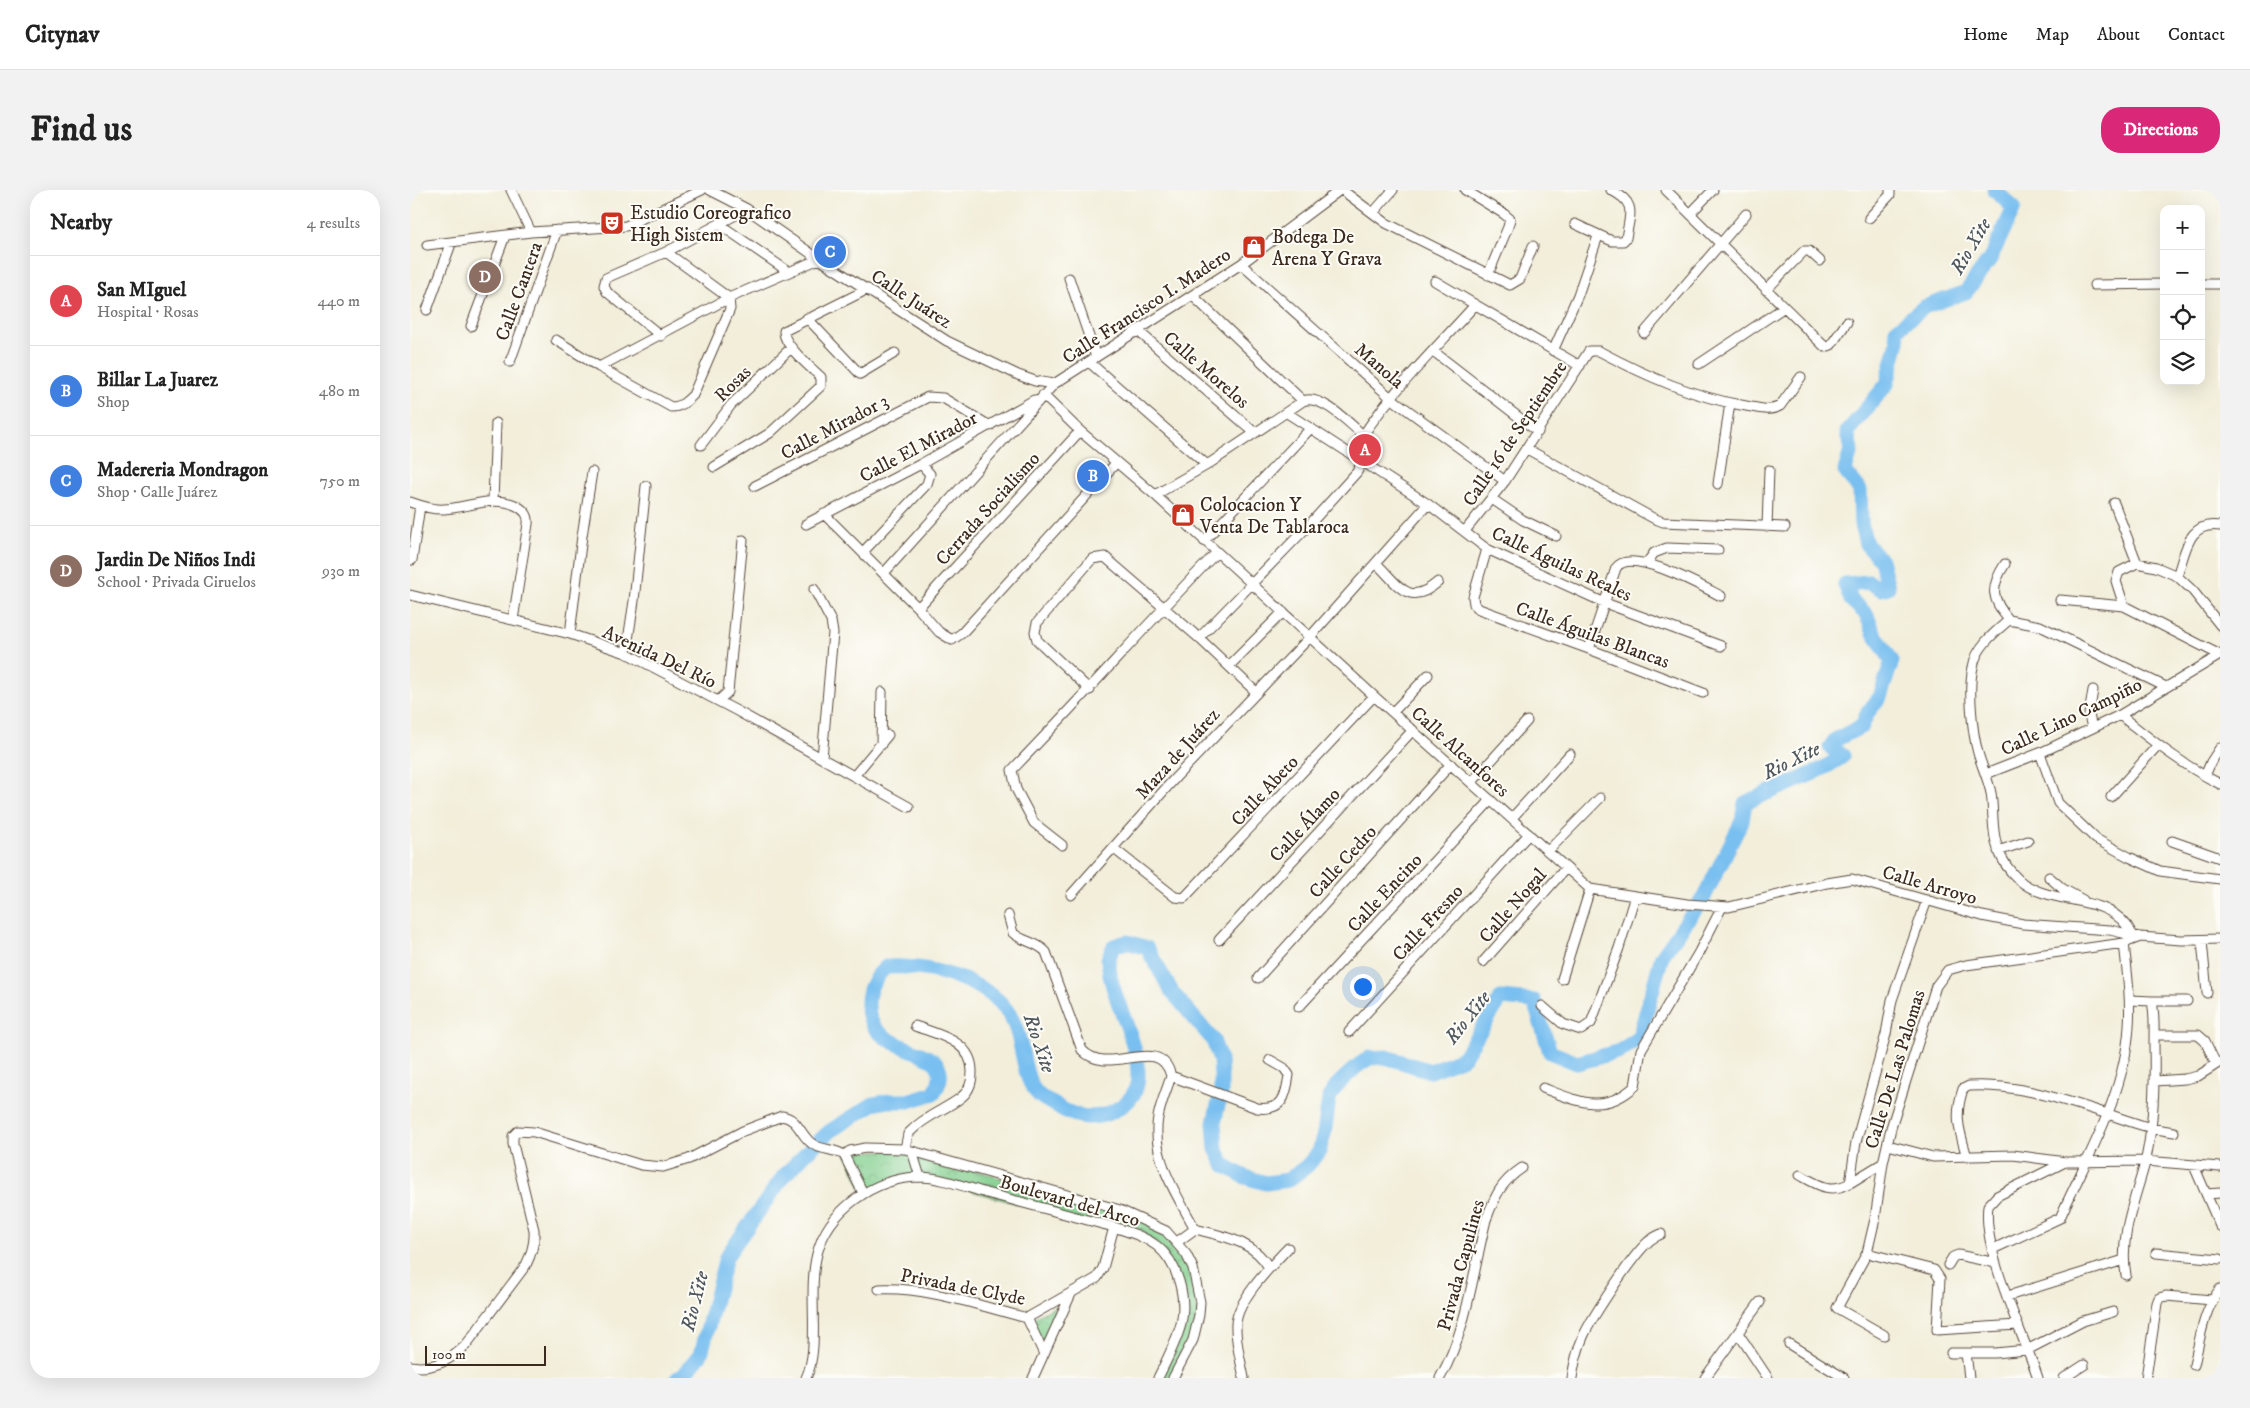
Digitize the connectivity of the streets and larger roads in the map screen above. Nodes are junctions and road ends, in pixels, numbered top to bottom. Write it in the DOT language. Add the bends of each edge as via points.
graph roads {
  1 [pos="511,190"];
  2 [pos="702,190"];
  3 [pos="710,190"];
  4 [pos="1341,190"];
  5 [pos="1393,190"];
  6 [pos="1465,190"];
  7 [pos="1611,190"];
  8 [pos="1666,190"];
  9 [pos="1713,190"];
  10 [pos="1890,190"];
  11 [pos="747,209"];
  12 [pos="1372,213"];
  13 [pos="1690,214"];
  14 [pos="1746,214"];
  15 [pos="1869,218"];
  16 [pos="719,224"];
  17 [pos="1575,224"];
  18 [pos="557,230"];
  19 [pos="531,232"];
  20 [pos="505,236"];
  21 [pos="1598,236"];
  22 [pos="450,244"];
  23 [pos="1720,244"];
  24 [pos="427,245"];
  25 [pos="1533,246"];
  26 [pos="666,252"];
  27 [pos="819,258"];
  28 [pos="1820,261"];
  29 [pos="1242,264"];
  30 [pos="789,272"];
  31 [pos="1488,275"];
  32 [pos="1069,278"];
  33 [pos="1435,281"];
  34 [pos="2160,284"];
  35 [pos="2205,284"];
  36 [pos="2220,284"];
  37 [pos="2094,285"];
  38 [pos="868,290"];
  39 [pos="1766,290"];
  40 [pos="1192,296"];
  41 [pos="730,298"];
  42 [pos="1474,306"];
  43 [pos="1784,308"];
  44 [pos="427,310"];
  45 [pos="807,318"];
  46 [pos="1847,322"];
  47 [pos="471,326"];
  48 [pos="1138,330"];
  49 [pos="1644,333"];
  50 [pos="661,336"];
  51 [pos="556,340"];
  52 [pos="791,348"];
  53 [pos="1553,351"];
  54 [pos="1433,352"];
  55 [pos="895,353"];
  56 [pos="1092,359"];
  57 [pos="510,362"];
  58 [pos="1699,364"];
  59 [pos="1580,366"];
  60 [pos="599,367"];
  61 [pos="1801,377"];
  62 [pos="1054,384"];
  63 [pos="1043,395"];
  64 [pos="1391,398"];
  65 [pos="1303,401"];
  66 [pos="1730,403"];
  67 [pos="1287,413"];
  68 [pos="496,423"];
  69 [pos="990,426"];
  70 [pos="1311,428"];
  71 [pos="1080,431"];
  72 [pos="1538,432"];
  73 [pos="1256,433"];
  74 [pos="1363,435"];
  75 [pos="701,445"];
  76 [pos="1527,449"];
  77 [pos="1352,453"];
  78 [pos="1363,460"];
  79 [pos="1116,463"];
  80 [pos="921,464"];
  81 [pos="1207,465"];
  82 [pos="714,467"];
  83 [pos="1770,470"];
  84 [pos="592,472"];
  85 [pos="1505,481"];
  86 [pos="1718,484"];
  87 [pos="646,486"];
  88 [pos="755,486"];
  89 [pos="1155,495"];
  90 [pos="1492,499"];
  91 [pos="493,501"];
  92 [pos="410,502"];
  93 [pos="1428,504"];
  94 [pos="2114,504"];
  95 [pos="420,506"];
  96 [pos="824,514"];
  97 [pos="806,524"];
  98 [pos="2220,526"];
  99 [pos="1767,527"];
  100 [pos="1785,527"];
  101 [pos="1465,532"];
  102 [pos="1556,536"];
  103 [pos="744,540"];
  104 [pos="1204,541"];
  105 [pos="1487,549"];
  106 [pos="1718,550"];
  107 [pos="863,552"];
  108 [pos="1217,552"];
  109 [pos="412,560"];
  110 [pos="1376,563"];
  111 [pos="1646,563"];
  112 [pos="2137,563"];
  113 [pos="2004,564"];
  114 [pos="884,574"];
  115 [pos="2177,576"];
  116 [pos="1438,582"];
  117 [pos="1252,584"];
  118 [pos="814,589"];
  119 [pos="410,595"];
  120 [pos="1720,596"];
  121 [pos="2060,600"];
  122 [pos="1605,603"];
  123 [pos="2124,606"];
  124 [pos="918,608"];
  125 [pos="1163,608"];
  126 [pos="1283,612"];
  127 [pos="513,620"];
  128 [pos="2009,620"];
  129 [pos="2220,625"];
  130 [pos="570,634"];
  131 [pos="1310,637"];
  132 [pos="1199,638"];
  133 [pos="1720,646"];
  134 [pos="1589,649"];
  135 [pos="626,654"];
  136 [pos="2220,655"];
  137 [pos="1229,666"];
  138 [pos="1428,676"];
  139 [pos="2166,687"];
  140 [pos="1090,690"];
  141 [pos="2093,690"];
  142 [pos="882,692"];
  143 [pos="1256,692"];
  144 [pos="1703,693"];
  145 [pos="1374,696"];
  146 [pos="718,701"];
  147 [pos="1393,712"];
  148 [pos="2120,715"];
  149 [pos="1527,722"];
  150 [pos="2092,728"];
  151 [pos="1413,730"];
  152 [pos="888,735"];
  153 [pos="880,745"];
  154 [pos="2158,746"];
  155 [pos="2220,748"];
  156 [pos="2040,753"];
  157 [pos="1570,754"];
  158 [pos="822,758"];
  159 [pos="1451,764"];
  160 [pos="1986,774"];
  161 [pos="854,776"];
  162 [pos="2205,776"];
  163 [pos="1471,783"];
  164 [pos="2220,784"];
  165 [pos="2111,797"];
  166 [pos="1600,798"];
  167 [pos="1491,800"];
  168 [pos="909,807"];
  169 [pos="1512,818"];
  170 [pos="1529,834"];
  171 [pos="2028,841"];
  172 [pos="2172,841"];
  173 [pos="1062,845"];
  174 [pos="1113,848"];
  175 [pos="1548,852"];
  176 [pos="1998,852"];
  177 [pos="2220,858"];
  178 [pos="1566,868"];
  179 [pos="2049,877"];
  180 [pos="2220,879"];
  181 [pos="1590,889"];
  182 [pos="1071,895"];
  183 [pos="1635,896"];
  184 [pos="1927,900"];
  185 [pos="2087,902"];
  186 [pos="1722,907"];
  187 [pos="1008,915"];
  188 [pos="2136,935"];
  189 [pos="2220,939"];
  190 [pos="1219,940"];
  191 [pos="2202,941"];
  192 [pos="2124,943"];
  193 [pos="1483,962"];
  194 [pos="1258,978"];
  195 [pos="1562,979"];
  196 [pos="2207,993"];
  197 [pos="2130,1000"];
  198 [pos="2152,1001"];
  199 [pos="2188,1001"];
  200 [pos="1542,1006"];
  201 [pos="1299,1007"];
  202 [pos="915,1026"];
  203 [pos="1348,1032"];
  204 [pos="2154,1035"];
  205 [pos="1270,1060"];
  206 [pos="2218,1063"];
  207 [pos="1171,1076"];
  208 [pos="2155,1081"];
  209 [pos="1543,1088"];
  210 [pos="2108,1114"];
  211 [pos="2151,1129"];
  212 [pos="2174,1132"];
  213 [pos="1888,1145"];
  214 [pos="908,1150"];
  215 [pos="844,1155"];
  216 [pos="1967,1157"];
  217 [pos="2145,1161"];
  218 [pos="2066,1162"];
  219 [pos="2084,1162"];
  220 [pos="1883,1163"];
  221 [pos="2194,1166"];
  222 [pos="2220,1167"];
  223 [pos="1522,1168"];
  224 [pos="1800,1175"];
  225 [pos="920,1177"];
  226 [pos="1850,1183"];
  227 [pos="863,1193"];
  228 [pos="2220,1193"];
  229 [pos="2206,1194"];
  230 [pos="2220,1226"];
  231 [pos="1114,1228"];
  232 [pos="1195,1229"];
  233 [pos="1661,1234"];
  234 [pos="1177,1242"];
  235 [pos="1288,1248"];
  236 [pos="1993,1249"];
  237 [pos="1867,1253"];
  238 [pos="2156,1253"];
  239 [pos="2220,1259"];
  240 [pos="2124,1260"];
  241 [pos="1996,1263"];
  242 [pos="1948,1265"];
  243 [pos="1269,1268"];
  244 [pos="2126,1274"];
  245 [pos="879,1289"];
  246 [pos="2220,1289"];
  247 [pos="1071,1294"];
  248 [pos="2008,1296"];
  249 [pos="2212,1300"];
  250 [pos="1760,1302"];
  251 [pos="2113,1312"];
  252 [pos="1027,1318"];
  253 [pos="2018,1325"];
  254 [pos="1738,1333"];
  255 [pos="1884,1335"];
  256 [pos="1789,1344"];
  257 [pos="2027,1350"];
  258 [pos="1951,1353"];
  259 [pos="1966,1353"];
  260 [pos="1044,1354"];
  261 [pos="2084,1365"];
  262 [pos="2194,1365"];
  263 [pos="410,1366"];
  264 [pos="806,1378"];
  265 [pos="1033,1378"];
  266 [pos="1158,1378"];
  267 [pos="1173,1378"];
  268 [pos="1244,1378"];
  269 [pos="1440,1378"];
  270 [pos="1572,1378"];
  271 [pos="1705,1378"];
  272 [pos="1768,1378"];
  273 [pos="1844,1378"];
  274 [pos="1969,1378"];
  275 [pos="2038,1378"];
  276 [pos="2064,1378"];
  277 [pos="2146,1378"];
  1 -- 19 [label="street, Calle Cantera"];
  2 -- 18 [label="street" via="626,226"];
  3 -- 11 [label="street, Calle Juárez"];
  4 -- 12 [label="street"];
  4 -- 29 [label="street, Calle Francisco I. Madero"];
  5 -- 12 [label="street"];
  6 -- 31 [label="street" via="1510,219"];
  7 -- 21 [label="street" via="1629,202 1631,210 1626,238 1618,242"];
  8 -- 13 [label="street"];
  9 -- 13 [label="street"];
  10 -- 15 [label="street" via="1890,195"];
  11 -- 16 [label="street"];
  11 -- 27 [label="street, Calle Juárez"];
  12 -- 31 [label="street"];
  13 -- 23 [label="street"];
  14 -- 23 [label="street"];
  16 -- 26 [label="street"];
  16 -- 30 [label="street"];
  17 -- 21 [label="street"];
  18 -- 19 [label="street"];
  18 -- 57 [label="street, Calle Cantera"];
  19 -- 20 [label="street"];
  20 -- 22 [label="street"];
  20 -- 47 [label="street"];
  21 -- 53 [label="street" via="1578,295"];
  22 -- 24 [label="street"];
  22 -- 44 [label="street"];
  23 -- 39 [label="street"];
  23 -- 49 [label="street"];
  25 -- 31 [label="street" via="1520,279 1513,285"];
  26 -- 41 [label="street"];
  26 -- 50 [label="street" via="606,278 604,282 606,292"];
  27 -- 30 [label="street"];
  27 -- 38 [label="street, Calle Juárez"];
  28 -- 39 [label="street" via="1809,251 1804,251"];
  29 -- 40 [label="street, Calle Francisco I. Madero"];
  29 -- 64 [label="street, Manola"];
  30 -- 41 [label="street"];
  32 -- 56 [label="street"];
  33 -- 42 [label="street"];
  34 -- 37 [label="street"];
  35 -- 36 [label="street"];
  38 -- 45 [label="street"];
  38 -- 62 [label="street, Calle Juárez" via="947,341 1018,375"];
  39 -- 43 [label="street"];
  40 -- 48 [label="street, Calle Francisco I. Madero"];
  40 -- 65 [label="street"];
  41 -- 50 [label="street"];
  41 -- 60 [label="street" via="730,309 693,395 678,407 671,407"];
  42 -- 53 [label="street"];
  42 -- 54 [label="street"];
  43 -- 46 [label="street" via="1821,345 1828,347"];
  43 -- 58 [label="street"];
  45 -- 52 [label="street" via="784,331"];
  45 -- 55 [label="street" via="860,374"];
  48 -- 56 [label="street, Calle Francisco I. Madero"];
  48 -- 73 [label="street, Calle Morelos"];
  50 -- 60 [label="street"];
  51 -- 60 [label="street"];
  52 -- 75 [label="street, Rosas" via="731,405"];
  52 -- 82 [label="street" via="821,378 821,386 770,433"];
  53 -- 59 [label="street"];
  54 -- 64 [label="street"];
  54 -- 72 [label="street"];
  56 -- 62 [label="street, Calle Francisco I. Madero"];
  56 -- 81 [label="street"];
  59 -- 66 [label="street, Calle 16 de Septiembre" via="1589,352 1599,350 1658,381"];
  59 -- 72 [label="street, Calle 16 de Septiembre"];
  61 -- 66 [label="street" via="1776,408 1762,409"];
  62 -- 63 [label="street, Calle Francisco I. Madero"];
  63 -- 69 [label="street, Calle El Mirador"];
  63 -- 71 [label="street, Calle Alcanfores"];
  63 -- 114 [label="street"];
  64 -- 74 [label="street"];
  64 -- 85 [label="street, Manola"];
  65 -- 67 [label="street"];
  65 -- 74 [label="street" via="1309,399 1322,403"];
  66 -- 86 [label="street"];
  67 -- 70 [label="street, Calle Águilas Reales"];
  67 -- 73 [label="street"];
  68 -- 91 [label="street"];
  69 -- 80 [label="street, Calle El Mirador"];
  69 -- 88 [label="street, Calle Mirador 3" via="943,398 928,397"];
  70 -- 77 [label="street, Calle Águilas Reales"];
  70 -- 104 [label="street"];
  71 -- 79 [label="street, Calle Alcanfores"];
  71 -- 124 [label="street, Cerrada Socialismo"];
  72 -- 76 [label="street, Calle 16 de Septiembre"];
  73 -- 81 [label="street"];
  74 -- 77 [label="street"];
  76 -- 85 [label="street, Calle 16 de Septiembre"];
  76 -- 99 [label="street" via="1663,522"];
  77 -- 78 [label="street, Calle Águilas Reales"];
  78 -- 93 [label="street, Calle Águilas Reales"];
  78 -- 117 [label="street" via="1342,490"];
  79 -- 89 [label="street, Calle Alcanfores"];
  79 -- 124 [label="street" via="962,633 952,640"];
  80 -- 96 [label="street, Calle El Mirador"];
  80 -- 107 [label="street" via="930,474 929,480"];
  81 -- 89 [label="street"];
  83 -- 99 [label="street"];
  84 -- 130 [label="street"];
  85 -- 90 [label="street, Calle 16 de Septiembre"];
  87 -- 135 [label="street"];
  89 -- 104 [label="street, Calle Alcanfores"];
  90 -- 101 [label="street, Calle 16 de Septiembre"];
  90 -- 102 [label="street" via="1523,520"];
  91 -- 95 [label="street" via="445,510"];
  91 -- 127 [label="street" via="511,503 527,514"];
  92 -- 95 [label="street"];
  93 -- 101 [label="street, Calle Águilas Reales"];
  93 -- 110 [label="street, Maza de Juárez"];
  94 -- 112 [label="street"];
  95 -- 109 [label="street"];
  96 -- 97 [label="street, Calle El Mirador"];
  96 -- 107 [label="street"];
  98 -- 115 [label="street" via="2204,526 2193,532"];
  99 -- 100 [label="street"];
  101 -- 105 [label="street, Calle Águilas Reales"];
  103 -- 146 [label="street" via="728,692"];
  104 -- 108 [label="street, Calle Alcanfores"];
  105 -- 122 [label="street, Calle Águilas Reales"];
  105 -- 134 [label="street, Calle Águilas Blancas" via="1473,598 1479,609"];
  106 -- 111 [label="street" via="1667,548 1654,553"];
  107 -- 114 [label="street"];
  108 -- 117 [label="street, Calle Alcanfores"];
  108 -- 125 [label="street"];
  110 -- 116 [label="street" via="1402,589 1412,594 1421,594"];
  110 -- 131 [label="street, Maza de Juárez"];
  111 -- 120 [label="street, Calle Águilas Reales"];
  111 -- 122 [label="street, Calle Águilas Reales" via="1618,564"];
  112 -- 115 [label="street" via="2156,566"];
  112 -- 123 [label="street" via="2117,576"];
  113 -- 128 [label="street" via="1995,579 1994,594 1997,606"];
  114 -- 124 [label="street"];
  115 -- 129 [label="street"];
  117 -- 126 [label="street, Calle Alcanfores"];
  117 -- 132 [label="street"];
  118 -- 158 [label="street" via="834,633"];
  119 -- 127 [label="street, Avenida Del Río"];
  121 -- 123 [label="street"];
  122 -- 133 [label="street, Calle Águilas Reales"];
  122 -- 134 [label="street"];
  123 -- 136 [label="street"];
  125 -- 132 [label="street"];
  125 -- 140 [label="street"];
  125 -- 140 [label="street" via="1105,557 1092,559 1037,623 1035,632 1037,640"];
  126 -- 131 [label="street, Calle Alcanfores"];
  126 -- 137 [label="street"];
  127 -- 130 [label="street, Avenida Del Río"];
  128 -- 139 [label="street" via="2040,626"];
  128 -- 160 [label="street" via="1982,645 1973,666 1973,731"];
  130 -- 135 [label="street, Avenida Del Río"];
  131 -- 143 [label="street, Maza de Juárez"];
  131 -- 145 [label="street, Calle Alcanfores"];
  132 -- 137 [label="street"];
  134 -- 144 [label="street, Calle Águilas Blancas"];
  135 -- 146 [label="street, Avenida Del Río"];
  136 -- 139 [label="street, Calle Lino Campiño"];
  137 -- 143 [label="street"];
  138 -- 147 [label="street"];
  139 -- 148 [label="street, Calle Lino Campiño"];
  140 -- 173 [label="street" via="1012,770 1016,789 1034,823"];
  141 -- 150 [label="street" via="2089,715"];
  142 -- 153 [label="street"];
  143 -- 174 [label="street, Maza de Juárez"];
  145 -- 147 [label="street, Calle Alcanfores"];
  145 -- 174 [label="street, Calle Abeto" via="1184,898 1175,897"];
  146 -- 158 [label="street, Avenida Del Río"];
  147 -- 151 [label="street, Calle Alcanfores"];
  148 -- 150 [label="street, Calle Lino Campiño"];
  148 -- 154 [label="street"];
  149 -- 163 [label="street"];
  150 -- 156 [label="street, Calle Lino Campiño"];
  151 -- 159 [label="street, Calle Alcanfores"];
  151 -- 190 [label="street, Calle Álamo"];
  152 -- 153 [label="street"];
  153 -- 161 [label="street"];
  154 -- 162 [label="street"];
  154 -- 165 [label="street"];
  155 -- 162 [label="street"];
  156 -- 160 [label="street, Calle Lino Campiño"];
  156 -- 180 [label="street" via="2058,803 2096,839 2160,871"];
  157 -- 169 [label="street"];
  158 -- 161 [label="street, Avenida Del Río"];
  159 -- 163 [label="street, Calle Alcanfores"];
  159 -- 194 [label="street, Calle Cedro"];
  160 -- 176 [label="street"];
  161 -- 168 [label="street, Avenida Del Río"];
  162 -- 164 [label="street"];
  163 -- 167 [label="street, Calle Alcanfores"];
  166 -- 175 [label="street"];
  167 -- 169 [label="street, Calle Alcanfores"];
  167 -- 201 [label="street, Calle Encino"];
  169 -- 170 [label="street, Calle Alcanfores"];
  170 -- 175 [label="street, Calle Alcanfores"];
  170 -- 203 [label="street, Calle Fresno"];
  171 -- 176 [label="street"];
  172 -- 177 [label="street"];
  174 -- 182 [label="street, Maza de Juárez"];
  175 -- 178 [label="street, Calle Alcanfores"];
  176 -- 185 [label="street" via="2014,874 2027,885 2058,898"];
  178 -- 181 [label="street, Calle Alcanfores"];
  178 -- 193 [label="street, Calle Nogal"];
  179 -- 185 [label="street"];
  181 -- 183 [label="street, Calle Arroyo"];
  181 -- 195 [label="street"];
  183 -- 186 [label="street, Calle Arroyo"];
  183 -- 200 [label="street" via="1591,1023 1577,1030"];
  184 -- 186 [label="street, Calle Arroyo" via="1848,879"];
  184 -- 188 [label="street, Calle Arroyo" via="2023,924"];
  184 -- 226 [label="street" via="1892,1000 1882,1050 1856,1142"];
  185 -- 188 [label="street" via="2122,919"];
  186 -- 209 [label="street" via="1641,1050 1635,1086 1614,1100 1595,1104 1578,1102"];
  187 -- 207 [label="street" via="1014,933 1043,948 1050,959 1082,1050 1088,1056 1104,1061 1149,1056 1162,1058"];
  188 -- 191 [label="street, Calle Arroyo"];
  188 -- 192 [label="street, Calle De Las Palomas"];
  189 -- 191 [label="street, Calle Arroyo"];
  191 -- 196 [label="street"];
  192 -- 197 [label="street"];
  192 -- 213 [label="street, Calle De Las Palomas" via="1948,970 1936,986"];
  197 -- 198 [label="street"];
  197 -- 210 [label="street" via="2127,1052"];
  198 -- 199 [label="street"];
  198 -- 204 [label="street"];
  202 -- 214 [label="street" via="954,1040 967,1051 972,1076 964,1094 910,1131"];
  204 -- 206 [label="street" via="2198,1034"];
  204 -- 208 [label="street"];
  205 -- 207 [label="street" via="1289,1074 1287,1088 1278,1106 1269,1109 1257,1108"];
  206 -- 208 [label="street" via="2198,1076"];
  207 -- 232 [label="street" via="1158,1118 1157,1141 1164,1169"];
  208 -- 211 [label="street"];
  210 -- 211 [label="street"];
  210 -- 216 [label="street" via="2020,1088 1969,1086 1963,1089 1959,1100 1957,1125"];
  210 -- 219 [label="street"];
  211 -- 212 [label="street"];
  211 -- 217 [label="street"];
  213 -- 216 [label="street" via="1933,1156"];
  213 -- 220 [label="street, Calle De Las Palomas"];
  214 -- 215 [label="street, Boulevard del Arco" via="865,1148"];
  214 -- 225 [label="street"];
  214 -- 234 [label="street, Boulevard del Arco" via="1120,1210 1153,1224"];
  215 -- 227 [label="street"];
  215 -- 263 [label="street" via="813,1145 792,1119 777,1117 676,1164 651,1167 534,1132 518,1131 513,1136 513,1144 535,1242 526,1265 457,1354 430,1366"];
  216 -- 218 [label="street" via="2013,1155"];
  217 -- 219 [label="street"];
  217 -- 221 [label="street"];
  217 -- 240 [label="street" via="2126,1231"];
  218 -- 219 [label="street"];
  218 -- 236 [label="street" via="1991,1201 1987,1213"];
  219 -- 236 [label="street" via="2060,1218"];
  220 -- 226 [label="street"];
  220 -- 237 [label="street, Calle De Las Palomas"];
  221 -- 222 [label="street"];
  221 -- 229 [label="street"];
  223 -- 269 [label="street, Privada Capulines" via="1504,1181 1490,1208 1458,1336"];
  224 -- 226 [label="street" via="1832,1189 1840,1189"];
  225 -- 227 [label="street, Boulevard del Arco" via="875,1187"];
  225 -- 231 [label="street, Boulevard del Arco" via="949,1182"];
  227 -- 264 [label="street" via="846,1207 824,1236 818,1250 812,1272 811,1362"];
  228 -- 229 [label="street"];
  229 -- 230 [label="street"];
  231 -- 247 [label="street, Privada de Clyde" via="1100,1274"];
  231 -- 266 [label="street, Boulevard del Arco" via="1135,1234 1158,1247 1179,1279 1182,1322"];
  232 -- 234 [label="street"];
  232 -- 243 [label="street" via="1252,1248"];
  233 -- 270 [label="street" via="1647,1242 1596,1315 1576,1356"];
  234 -- 267 [label="street, Boulevard del Arco" via="1193,1268 1200,1315 1193,1340"];
  235 -- 243 [label="street"];
  236 -- 241 [label="street"];
  237 -- 253 [label="street" via="1934,1270 1938,1274 1937,1330"];
  237 -- 255 [label="street, Calle De Las Palomas" via="1837,1308"];
  238 -- 239 [label="street"];
  240 -- 244 [label="street"];
  240 -- 248 [label="street"];
  241 -- 242 [label="street" via="1958,1255"];
  241 -- 248 [label="street"];
  243 -- 268 [label="street" via="1238,1312 1236,1334"];
  245 -- 252 [label="street, Privada de Clyde" via="902,1289 944,1297"];
  246 -- 249 [label="street"];
  247 -- 252 [label="street, Privada de Clyde"];
  247 -- 260 [label="street"];
  248 -- 253 [label="street"];
  249 -- 262 [label="street"];
  249 -- 277 [label="street" via="2159,1298"];
  250 -- 254 [label="street"];
  251 -- 257 [label="street" via="2083,1321"];
  252 -- 260 [label="street, Privada de Clyde"];
  253 -- 257 [label="street"];
  254 -- 271 [label="street"];
  254 -- 272 [label="street"];
  256 -- 273 [label="street"];
  257 -- 259 [label="street"];
  257 -- 275 [label="street"];
  258 -- 259 [label="street"];
  259 -- 274 [label="street"];
  260 -- 265 [label="street"];
  261 -- 276 [label="street"];
}
